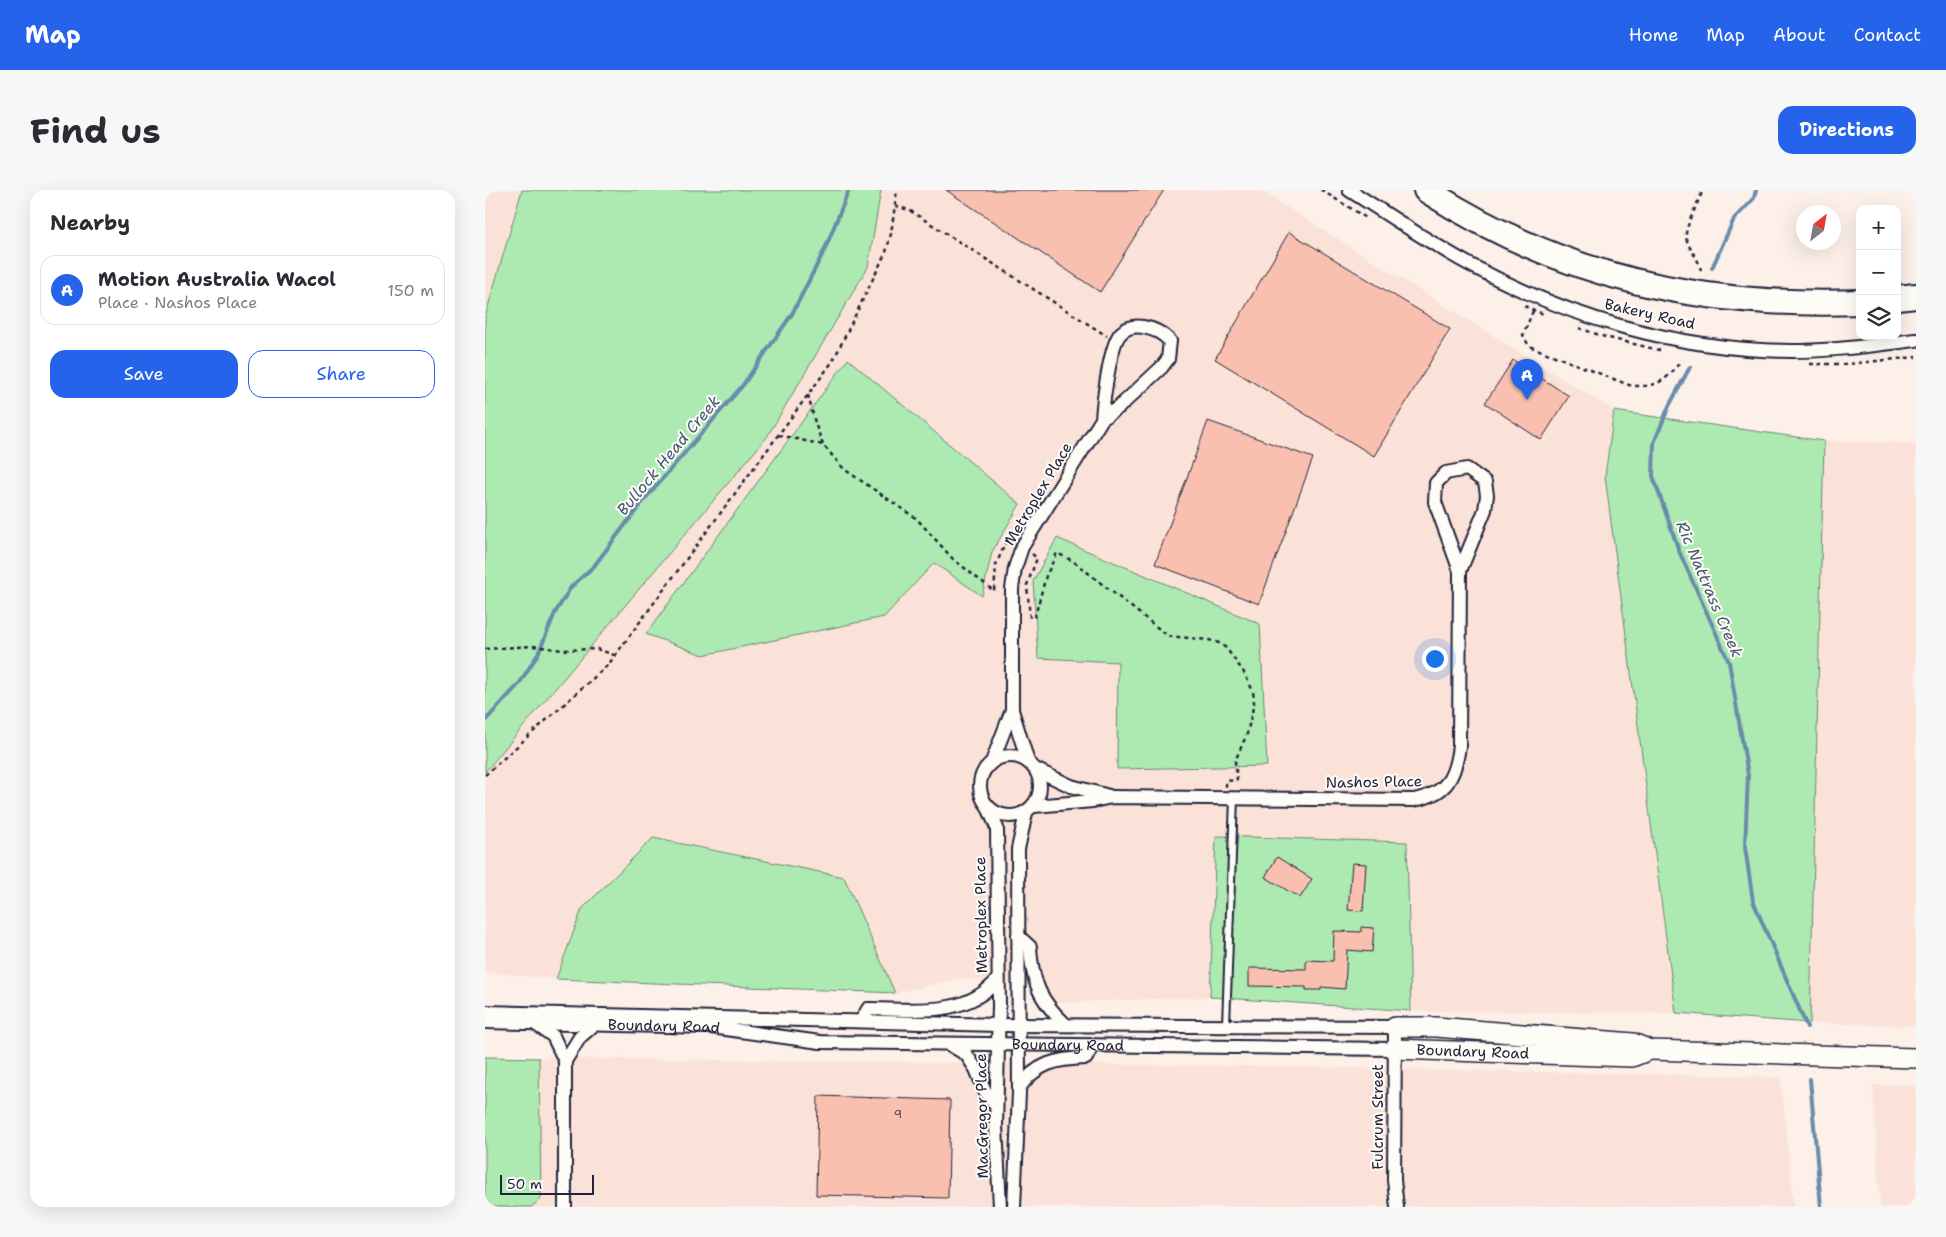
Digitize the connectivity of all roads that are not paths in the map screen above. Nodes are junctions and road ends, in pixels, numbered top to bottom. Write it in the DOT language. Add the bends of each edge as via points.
graph roads {
  1 [pos="1349,190"];
  2 [pos="1426,190"];
  3 [pos="1916,296"];
  4 [pos="1901,298"];
  5 [pos="1856,302"];
  6 [pos="1916,340"];
  7 [pos="1102,420"];
  8 [pos="1460,572"];
  9 [pos="1012,710"];
  10 [pos="992,762"];
  11 [pos="1032,765"];
  12 [pos="1112,797"];
  13 [pos="1230,798"];
  14 [pos="988,807"];
  15 [pos="1030,809"];
  16 [pos="1018,936"];
  17 [pos="998,979"];
  18 [pos="485,1012"];
  19 [pos="861,1021"];
  20 [pos="485,1022"];
  21 [pos="534,1022"];
  22 [pos="595,1024"];
  23 [pos="998,1025"];
  24 [pos="1017,1025"];
  25 [pos="1066,1025"];
  26 [pos="1226,1025"];
  27 [pos="1395,1027"];
  28 [pos="949,1044"];
  29 [pos="997,1044"];
  30 [pos="1018,1045"];
  31 [pos="1093,1045"];
  32 [pos="1395,1049"];
  33 [pos="1650,1050"];
  34 [pos="1916,1058"];
  35 [pos="565,1061"];
  36 [pos="1019,1088"];
  37 [pos="996,1106"];
  38 [pos="565,1207"];
  39 [pos="1000,1207"];
  40 [pos="1014,1207"];
  41 [pos="1397,1207"];
  1 -- 6 [label="street, Bakery Road" via="1465,262 1539,298 1616,326 1713,345 1791,351 1854,348"];
  2 -- 5 [label="highway" via="1503,234 1582,266 1622,278 1670,290 1759,302"];
  3 -- 4 [label="highway"];
  7 -- 7 [label="street, Metroplex Place" via="1168,359 1170,341 1161,332 1135,326 1121,333 1105,390"];
  7 -- 9 [label="street, Metroplex Place" via="1022,548 1015,568 1012,590"];
  8 -- 8 [label="street, Nashos Place" via="1435,502 1436,483 1446,473 1467,469 1485,482 1487,495 1485,510"];
  8 -- 13 [label="street, Nashos Place" via="1459,746 1450,780 1430,797 1414,800"];
  9 -- 10 [label="street, Metroplex Place"];
  9 -- 11 [label="street, Metroplex Place"];
  10 -- 11 [label="street" via="1010,756"];
  10 -- 14 [label="street" via="981,778 980,788"];
  11 -- 12 [label="street, Nashos Place" via="1071,786"];
  11 -- 15 [label="street" via="1041,787"];
  12 -- 13 [label="street, Nashos Place"];
  12 -- 15 [label="street, Nashos Place"];
  13 -- 26 [label="lane"];
  14 -- 15 [label="street" via="1006,817 1017,816"];
  14 -- 17 [label="street, Metroplex Place" via="997,828"];
  15 -- 16 [label="street" via="1018,849"];
  16 -- 24 [label="street"];
  16 -- 25 [label="street" via="1030,948 1031,971 1039,993"];
  17 -- 19 [label="street" via="976,998 950,1008 868,1009"];
  17 -- 23 [label="street, Metroplex Place"];
  18 -- 19 [label="street, Boundary Road"];
  19 -- 23 [label="street, Boundary Road"];
  20 -- 21 [label="street, Boundary Road"];
  21 -- 22 [label="street, Boundary Road"];
  21 -- 35 [label="street" via="553,1036"];
  22 -- 28 [label="street, Boundary Road" via="711,1027 820,1042"];
  22 -- 35 [label="street" via="580,1037"];
  23 -- 24 [label="street, Boundary Road"];
  23 -- 29 [label="street, MacGregor Place"];
  24 -- 25 [label="street, Boundary Road"];
  24 -- 30 [label="street"];
  25 -- 26 [label="street, Boundary Road"];
  26 -- 27 [label="street, Boundary Road"];
  27 -- 32 [label="street, Fulcrum Street"];
  27 -- 33 [label="street, Boundary Road" via="1436,1027 1633,1043"];
  28 -- 29 [label="street, Boundary Road"];
  28 -- 37 [label="street" via="966,1054 985,1092"];
  29 -- 30 [label="street, Boundary Road"];
  29 -- 37 [label="street, MacGregor Place"];
  30 -- 31 [label="street, Boundary Road"];
  30 -- 36 [label="street"];
  31 -- 32 [label="street, Boundary Road"];
  31 -- 36 [label="street" via="1085,1058 1062,1059 1039,1068"];
  32 -- 33 [label="street, Boundary Road" via="1632,1057"];
  32 -- 41 [label="street, Fulcrum Street" via="1394,1180"];
  33 -- 34 [label="street, Boundary Road"];
  35 -- 38 [label="street"];
  36 -- 40 [label="street"];
  37 -- 39 [label="street, MacGregor Place"];
}
